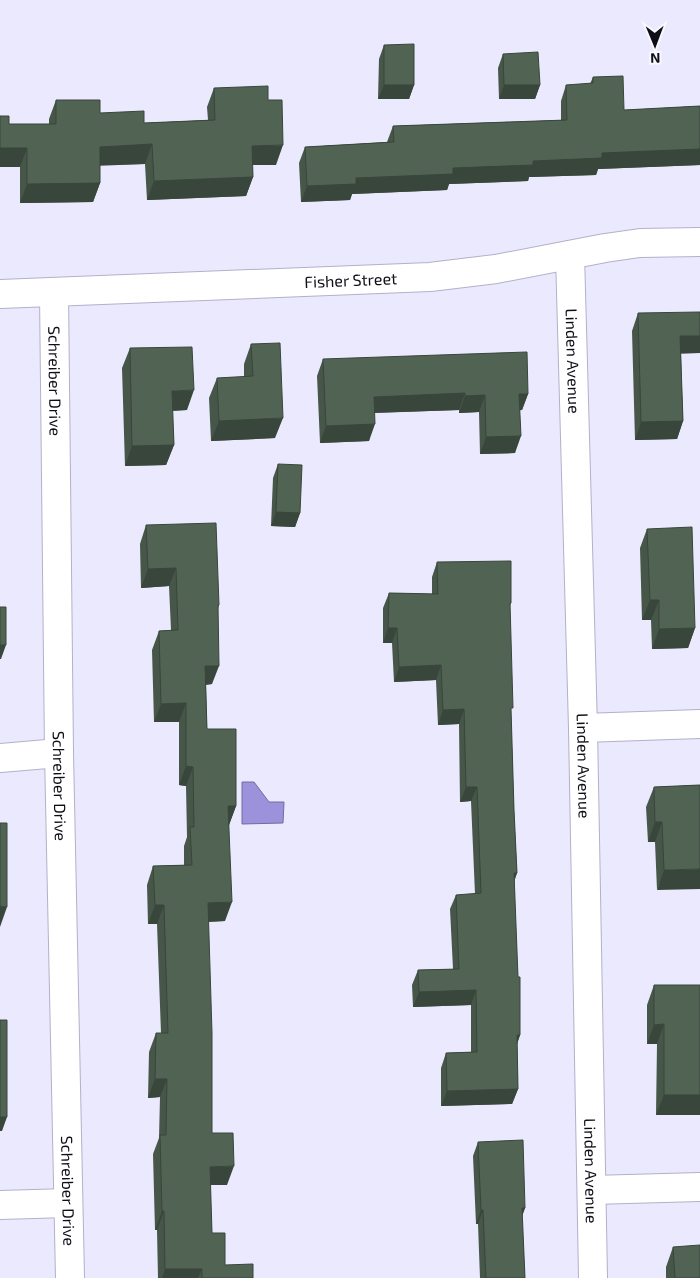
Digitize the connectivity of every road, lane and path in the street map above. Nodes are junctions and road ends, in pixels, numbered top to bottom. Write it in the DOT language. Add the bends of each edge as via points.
graph roads {
  1 [pos="700,242"];
  2 [pos="570,255"];
  3 [pos="54,292"];
  4 [pos="0,294"];
  5 [pos="700,724"];
  6 [pos="583,728"];
  7 [pos="60,753"];
  8 [pos="0,758"];
  9 [pos="700,1187"];
  10 [pos="592,1190"];
  11 [pos="68,1203"];
  12 [pos="0,1205"];
  13 [pos="70,1278"];
  14 [pos="593,1278"];
  1 -- 2 [label="street, Fisher Street" via="640,243"];
  2 -- 3 [label="street, Fisher Street" via="430,277"];
  2 -- 6 [label="street, Linden Avenue"];
  3 -- 4 [label="street, Fisher Street"];
  3 -- 7 [label="street, Schreiber Drive"];
  5 -- 6 [label="street"];
  6 -- 10 [label="street, Linden Avenue"];
  7 -- 8 [label="street"];
  7 -- 11 [label="street, Schreiber Drive"];
  9 -- 10 [label="street"];
  10 -- 14 [label="street, Linden Avenue"];
  11 -- 12 [label="street"];
  11 -- 13 [label="street, Schreiber Drive"];
}
